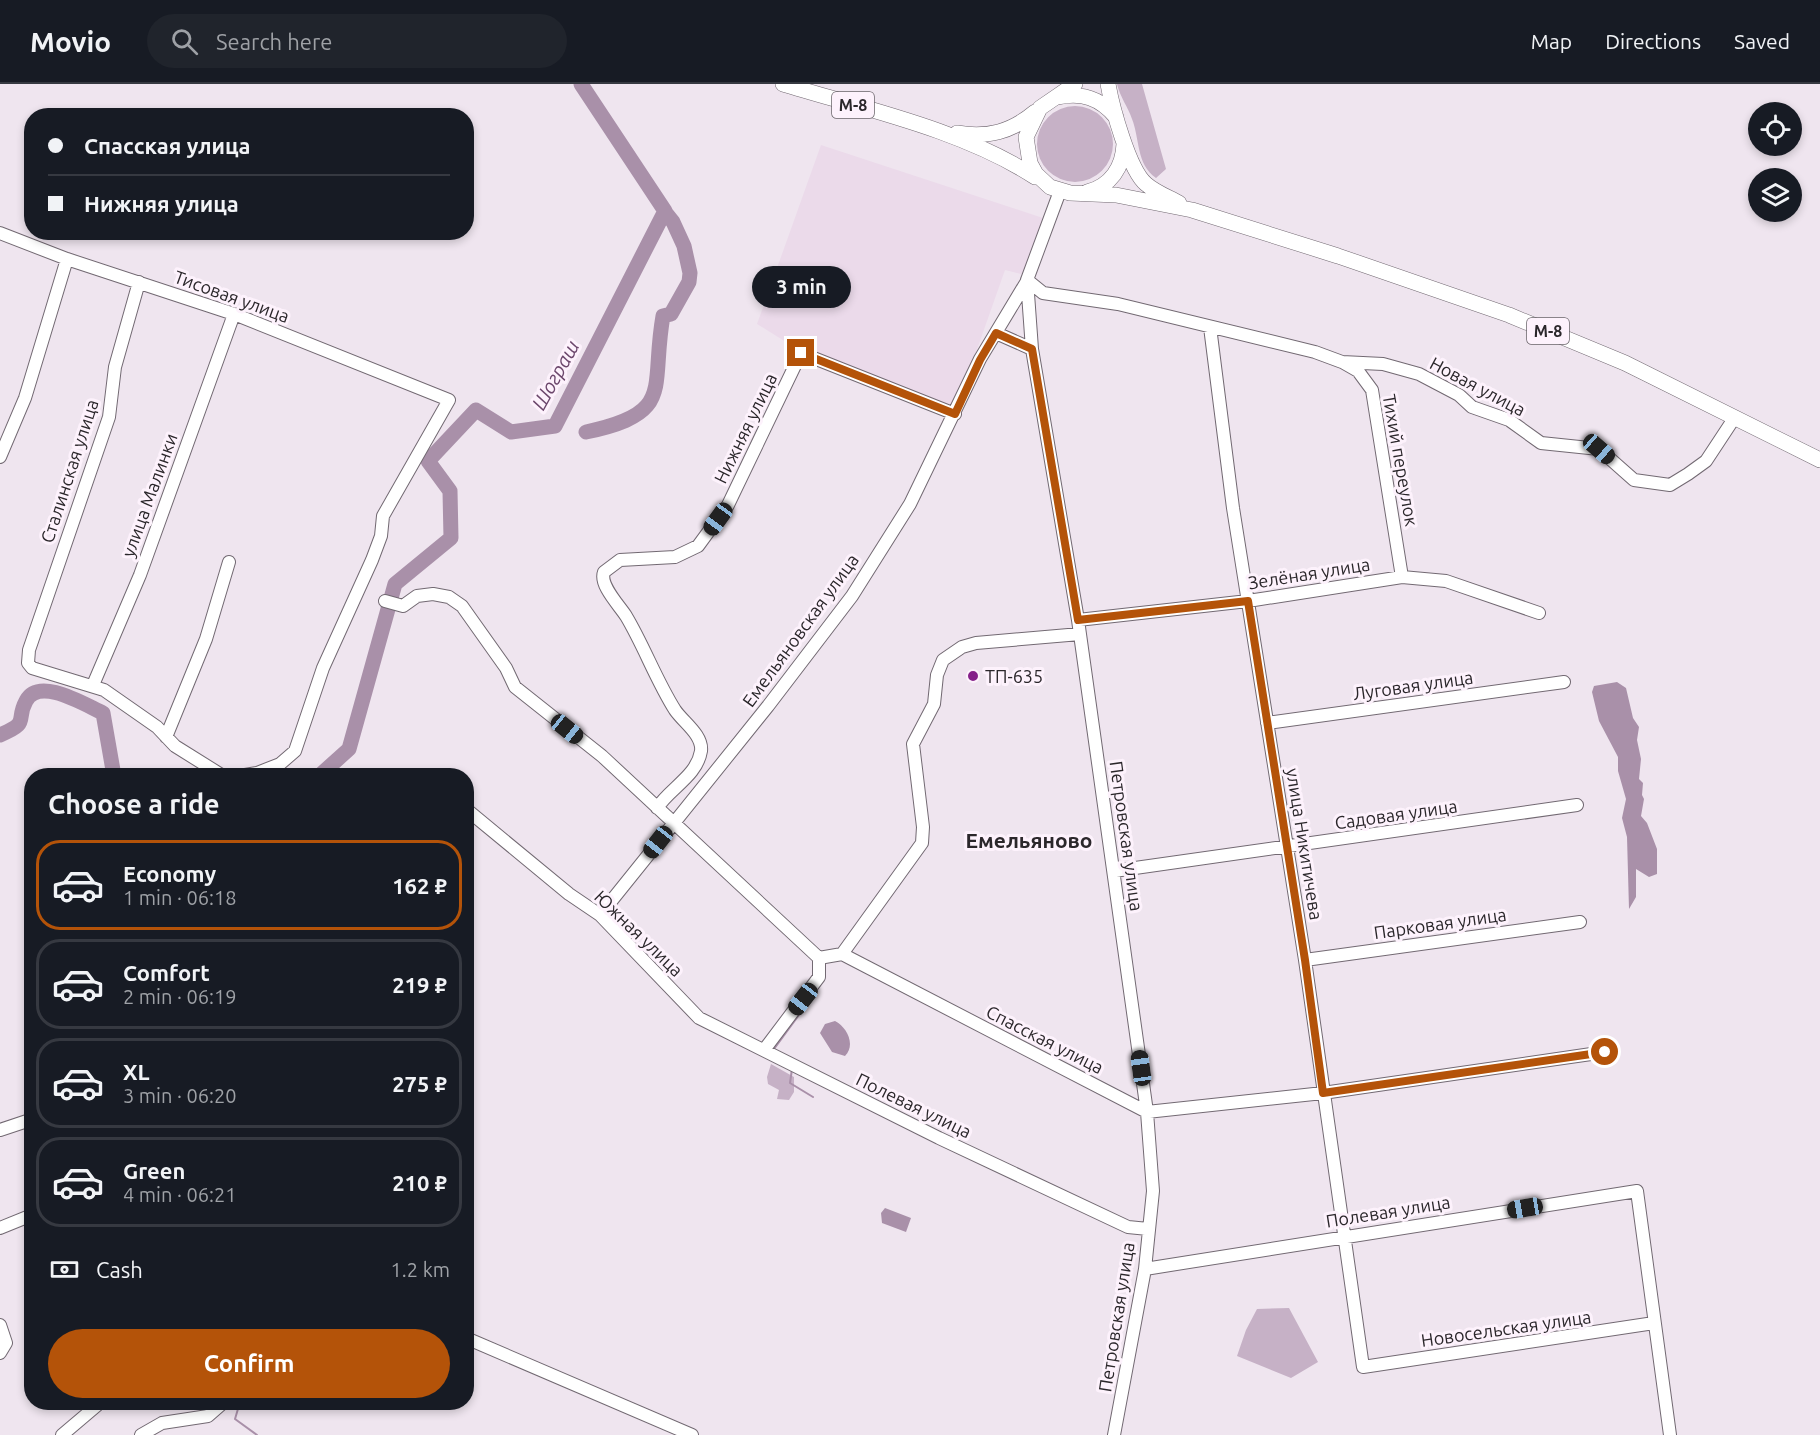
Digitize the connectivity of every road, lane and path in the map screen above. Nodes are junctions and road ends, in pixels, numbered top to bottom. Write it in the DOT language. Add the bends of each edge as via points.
graph roads {
  1 [pos="783,84"];
  2 [pos="1075,84"];
  3 [pos="1108,84"];
  4 [pos="1056,98"];
  5 [pos="1040,108"];
  6 [pos="1120,125"];
  7 [pos="923,127"];
  8 [pos="1124,141"];
  9 [pos="1060,190"];
  10 [pos="1192,210"];
  11 [pos="0,233"];
  12 [pos="67,259"];
  13 [pos="1027,280"];
  14 [pos="139,282"];
  15 [pos="234,314"];
  16 [pos="1210,327"];
  17 [pos="996,333"];
  18 [pos="1032,349"];
  19 [pos="1342,362"];
  20 [pos="955,414"];
  21 [pos="1735,417"];
  22 [pos="0,457"];
  23 [pos="1820,460"];
  24 [pos="229,562"];
  25 [pos="1402,577"];
  26 [pos="385,601"];
  27 [pos="1248,601"];
  28 [pos="1539,613"];
  29 [pos="1078,620"];
  30 [pos="1080,634"];
  31 [pos="1564,682"];
  32 [pos="93,685"];
  33 [pos="1267,723"];
  34 [pos="166,737"];
  35 [pos="210,768"];
  36 [pos="269,768"];
  37 [pos="1577,806"];
  38 [pos="657,808"];
  39 [pos="474,815"];
  40 [pos="673,823"];
  41 [pos="1287,848"];
  42 [pos="1114,871"];
  43 [pos="600,915"];
  44 [pos="1580,922"];
  45 [pos="842,954"];
  46 [pos="819,958"];
  47 [pos="1305,960"];
  48 [pos="764,1050"];
  49 [pos="1605,1052"];
  50 [pos="1323,1093"];
  51 [pos="1147,1112"];
  52 [pos="24,1122"];
  53 [pos="0,1130"];
  54 [pos="24,1218"];
  55 [pos="0,1228"];
  56 [pos="1148,1229"];
  57 [pos="1345,1235"];
  58 [pos="1144,1269"];
  59 [pos="1654,1323"];
  60 [pos="0,1325"];
  61 [pos="474,1341"];
  62 [pos="0,1353"];
  63 [pos="1363,1367"];
  64 [pos="92,1410"];
  65 [pos="215,1410"];
  66 [pos="62,1435"];
  67 [pos="141,1435"];
  68 [pos="692,1435"];
  69 [pos="1114,1435"];
  70 [pos="1670,1435"];
  1 -- 7 [label="main road, М-8"];
  2 -- 4 [label="main road"];
  3 -- 6 [label="main road"];
  4 -- 5 [label="main road, М-8"];
  4 -- 6 [label="main road, М-8" via="1091,97 1111,110"];
  5 -- 7 [label="main road, М-8" via="1010,129 993,134 970,135"];
  5 -- 9 [label="main road" via="1028,130 1026,149 1036,174"];
  6 -- 8 [label="main road, М-8"];
  7 -- 9 [label="main road, М-8" via="1007,159"];
  8 -- 9 [label="main road, М-8" via="1121,162 1112,177 1097,189"];
  8 -- 10 [label="main road, М-8" via="1142,181"];
  9 -- 10 [label="main road, М-8" via="1116,195"];
  9 -- 13 [label="street, Петровская улица"];
  10 -- 21 [label="main road, М-8" via="1509,315 1625,363"];
  11 -- 12 [label="street, Тисовая улица"];
  12 -- 14 [label="street, Тисовая улица"];
  12 -- 22 [label="street" via="25,399"];
  13 -- 16 [label="street, Новая улица" via="1043,293 1118,304"];
  13 -- 17 [label="street, Емельяновская улица"];
  13 -- 18 [label="street, Петровская улица"];
  14 -- 15 [label="street, Тисовая улица"];
  14 -- 32 [label="street, Сталинская улица" via="118,356 107,425 29,650 28,663 32,668"];
  15 -- 32 [label="street, улица Малинки" via="140,575"];
  15 -- 36 [label="street, Тисовая улица" via="449,400 384,516 375,552 323,668 295,751"];
  16 -- 19 [label="street, Новая улица"];
  16 -- 27 [label="street, улица Никитичева"];
  17 -- 18 [label="street"];
  17 -- 20 [label="street, Емельяновская улица"];
  18 -- 29 [label="street, Петровская улица"];
  19 -- 21 [label="street, Новая улица" via="1383,364 1419,374 1459,395 1472,407 1509,420 1541,443 1599,449 1634,480 1670,485 1688,474 1706,460"];
  19 -- 25 [label="street, Тихий переулок" via="1358,370 1372,390"];
  20 -- 38 [label="street, Нижняя улица" via="801,353 728,505 698,546 675,557 620,560 604,572 603,581 674,708 700,739 701,749 692,774 676,785"];
  20 -- 40 [label="street, Емельяновская улица" via="910,504 852,596"];
  21 -- 23 [label="main road, М-8"];
  24 -- 34 [label="street" via="206,639"];
  25 -- 27 [label="street, Зелёная улица"];
  25 -- 28 [label="street, Зелёная улица" via="1446,581"];
  26 -- 38 [label="street" via="403,606 417,596 433,594 449,597 462,606 515,687 602,756"];
  27 -- 29 [label="street, Зелёная улица"];
  27 -- 33 [label="street, улица Никитичева"];
  29 -- 30 [label="street, Петровская улица"];
  30 -- 42 [label="street, Петровская улица"];
  30 -- 45 [label="street" via="976,643 962,646 943,660 934,704 913,744 922,843"];
  31 -- 33 [label="street, Луговая улица"];
  32 -- 34 [label="street"];
  33 -- 41 [label="street, улица Никитичева"];
  34 -- 35 [label="street"];
  37 -- 41 [label="street, Садовая улица"];
  38 -- 40 [label="street"];
  39 -- 43 [label="street, Южная улица"];
  40 -- 43 [label="street, Емельяновская улица"];
  40 -- 46 [label="street"];
  41 -- 42 [label="street, Садовая улица"];
  41 -- 47 [label="street, улица Никитичева"];
  42 -- 51 [label="street, Петровская улица"];
  43 -- 48 [label="street, Южная улица" via="699,1018"];
  44 -- 47 [label="street, Парковая улица"];
  45 -- 46 [label="street"];
  45 -- 51 [label="street, Спасская улица"];
  46 -- 48 [label="street" via="819,977"];
  47 -- 50 [label="street, улица Никитичева"];
  48 -- 56 [label="street, Полевая улица" via="1128,1227"];
  49 -- 50 [label="street"];
  50 -- 51 [label="street"];
  50 -- 57 [label="street, улица Никитичева"];
  51 -- 56 [label="street, Петровская улица" via="1153,1191"];
  52 -- 53 [label="street"];
  54 -- 55 [label="street"];
  56 -- 58 [label="street, Петровская улица"];
  57 -- 58 [label="street, Полевая улица"];
  57 -- 59 [label="street, Полевая улица" via="1637,1191"];
  57 -- 63 [label="street, улица Никитичева"];
  58 -- 69 [label="street, Петровская улица"];
  59 -- 63 [label="street, Новосельская улица"];
  59 -- 70 [label="street"];
  60 -- 62 [label="street" via="6,1343"];
  61 -- 68 [label="street"];
  64 -- 66 [label="street"];
  65 -- 67 [label="street" via="208,1416 162,1423"];
}
